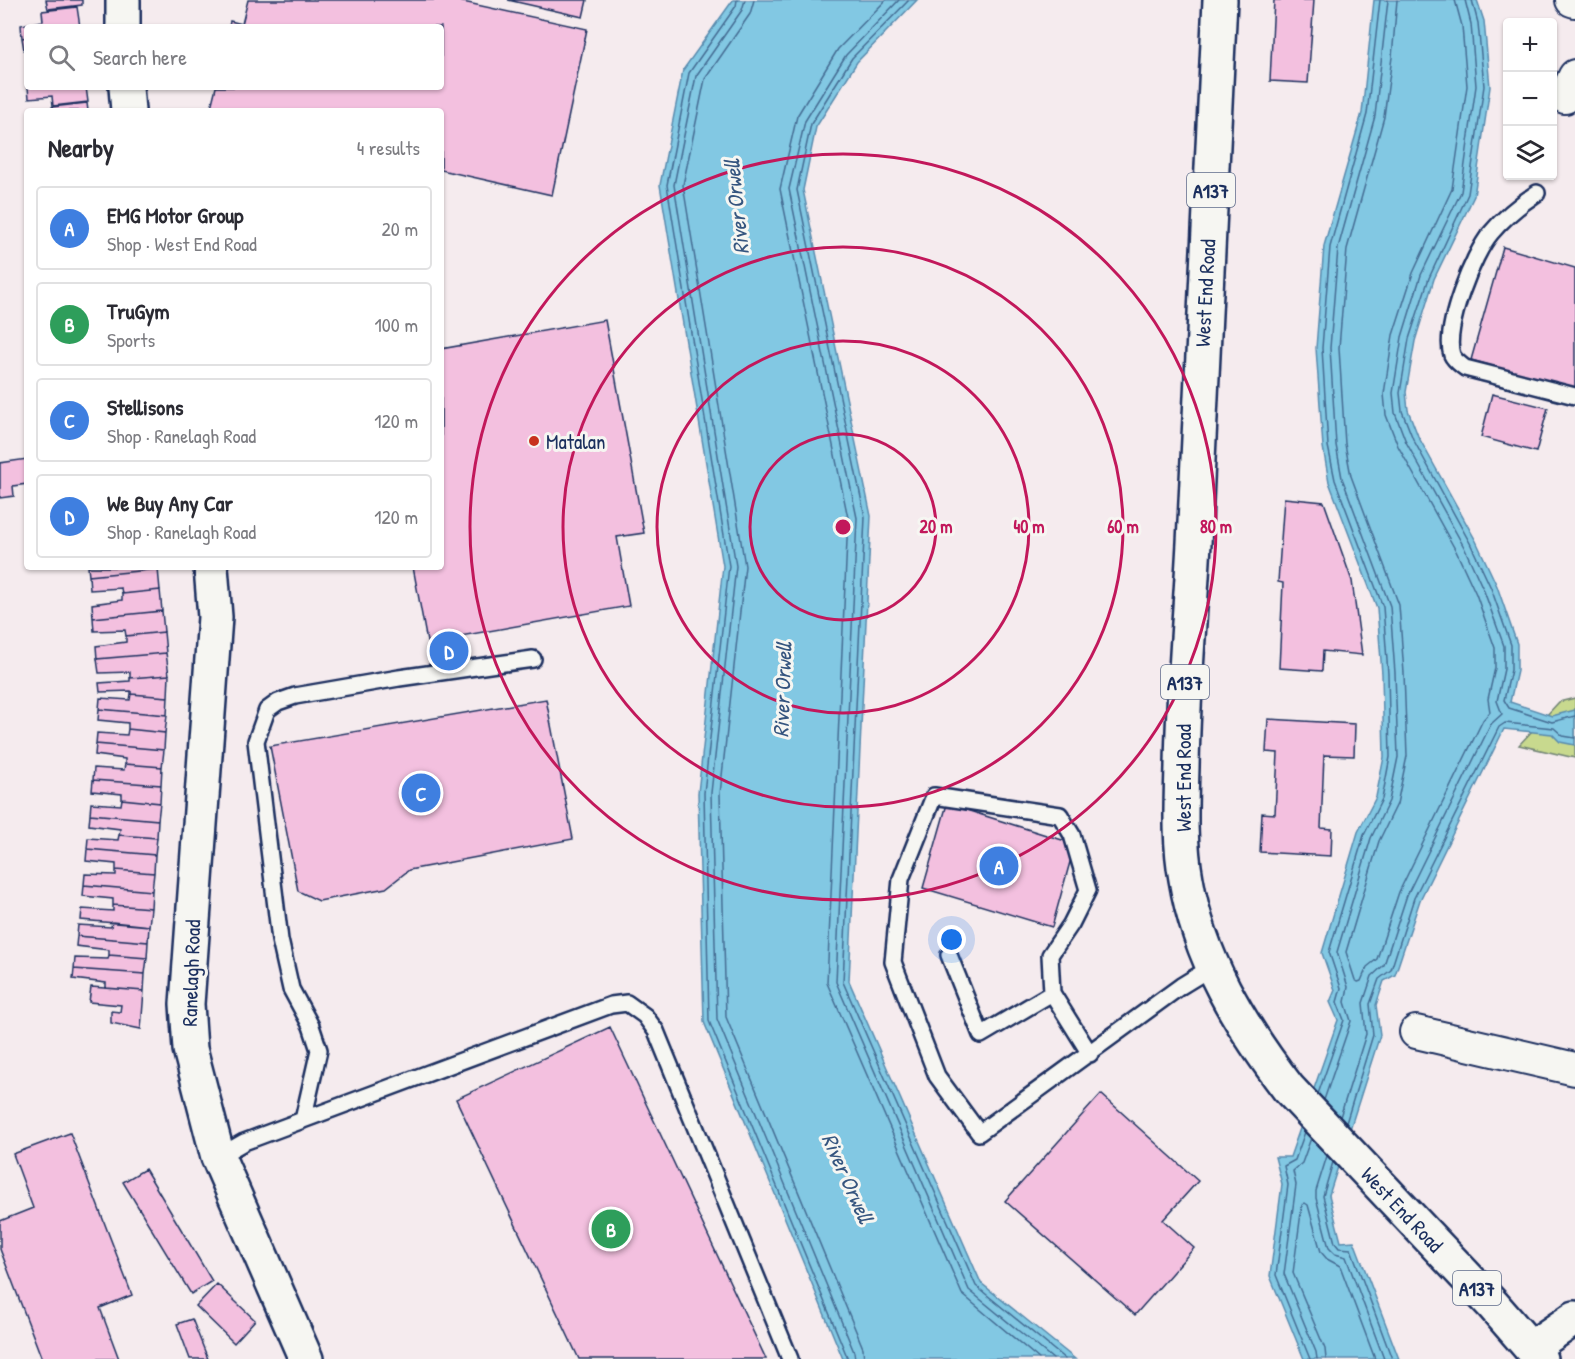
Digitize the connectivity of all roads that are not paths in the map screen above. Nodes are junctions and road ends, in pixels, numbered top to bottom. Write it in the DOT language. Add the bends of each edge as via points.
graph roads {
  1 [pos="123,0"];
  2 [pos="1220,0"];
  3 [pos="123,24"];
  4 [pos="126,90"];
  5 [pos="128,108"];
  6 [pos="1537,193"];
  7 [pos="1575,396"];
  8 [pos="211,570"];
  9 [pos="533,659"];
  10 [pos="949,956"];
  11 [pos="1212,967"];
  12 [pos="1052,993"];
  13 [pos="1416,1032"];
  14 [pos="1090,1054"];
  15 [pos="1575,1069"];
  16 [pos="303,1120"];
  17 [pos="218,1156"];
  18 [pos="1575,1318"];
  19 [pos="1536,1353"];
  20 [pos="306,1359"];
  21 [pos="790,1359"];
  1 -- 3 [label="main road"];
  2 -- 11 [label="main road, West End Road / A137" via="1181,820 1185,878"];
  4 -- 5 [label="main road"];
  6 -- 7 [label="lane" via="1513,209 1489,235 1473,262 1449,342 1453,357 1465,368"];
  8 -- 17 [label="main road, Ranelagh Road" via="215,617 187,1004 190,1049"];
  9 -- 16 [label="lane" via="295,696 267,710 256,741 280,940 291,989 319,1050"];
  10 -- 12 [label="lane" via="981,1035"];
  11 -- 14 [label="lane"];
  11 -- 19 [label="main road, West End Road / A137" via="1231,1006 1288,1088"];
  12 -- 14 [label="lane"];
  12 -- 14 [label="lane" via="1050,955 1088,890 1072,835 1060,815 934,796 901,879 892,962 937,1076 979,1133"];
  13 -- 15 [label="street"];
  16 -- 17 [label="lane"];
  16 -- 21 [label="lane" via="610,1005 627,1003 645,1016 656,1032"];
  17 -- 20 [label="main road, Ranelagh Road"];
  18 -- 19 [label="main road"];
}
